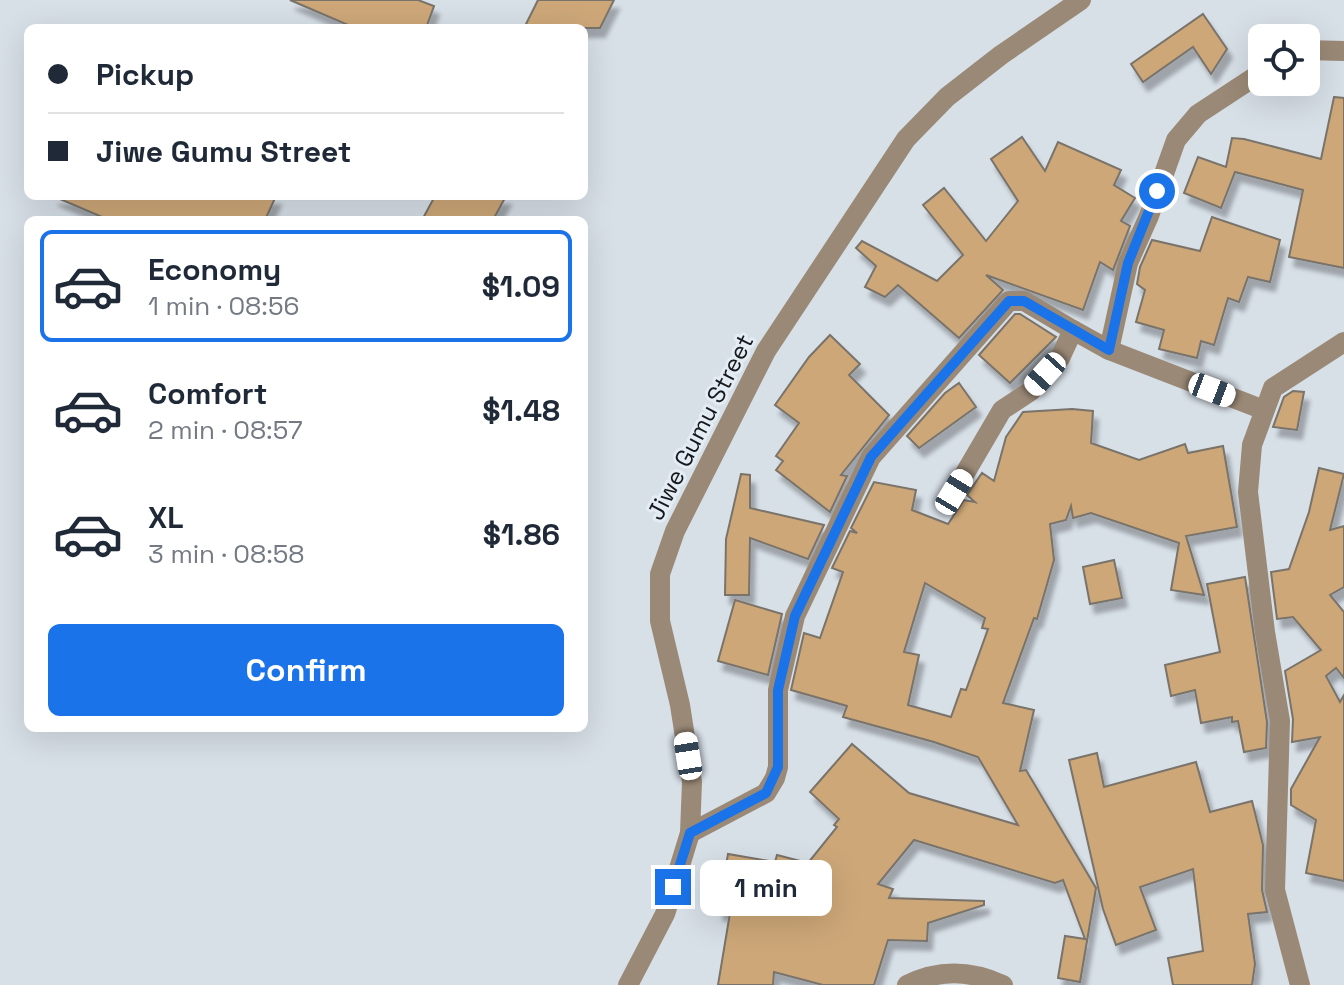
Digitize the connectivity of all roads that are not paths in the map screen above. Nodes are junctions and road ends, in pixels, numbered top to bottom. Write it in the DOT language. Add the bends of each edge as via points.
graph roads {
  1 [pos="1081,0"];
  2 [pos="1320,50"];
  3 [pos="1344,51"];
  4 [pos="1248,81"];
  5 [pos="1073,330"];
  6 [pos="1344,342"];
  7 [pos="1109,350"];
  8 [pos="1264,410"];
  9 [pos="954,492"];
  10 [pos="690,833"];
  11 [pos="628,985"];
  12 [pos="907,985"];
  13 [pos="1003,985"];
  14 [pos="1300,985"];
  1 -- 10 [label="street, Jiwe Gumu Street" via="947,97 906,139 766,351 675,531 660,574 660,621 692,782"];
  2 -- 3 [label="street"];
  4 -- 7 [label="street" via="1198,114 1176,140 1128,263"];
  5 -- 7 [label="street"];
  5 -- 9 [label="street" via="1060,358 1031,391 1002,410"];
  5 -- 10 [label="street" via="1024,301 1009,301 871,457 795,616 778,690 775,778 766,793"];
  6 -- 8 [label="street" via="1273,388"];
  7 -- 8 [label="street"];
  8 -- 14 [label="street" via="1252,445 1248,492 1280,721 1275,890"];
  10 -- 11 [label="street, Jiwe Gumu Street" via="665,914"];
  12 -- 13 [label="street" via="946,971"];
}
